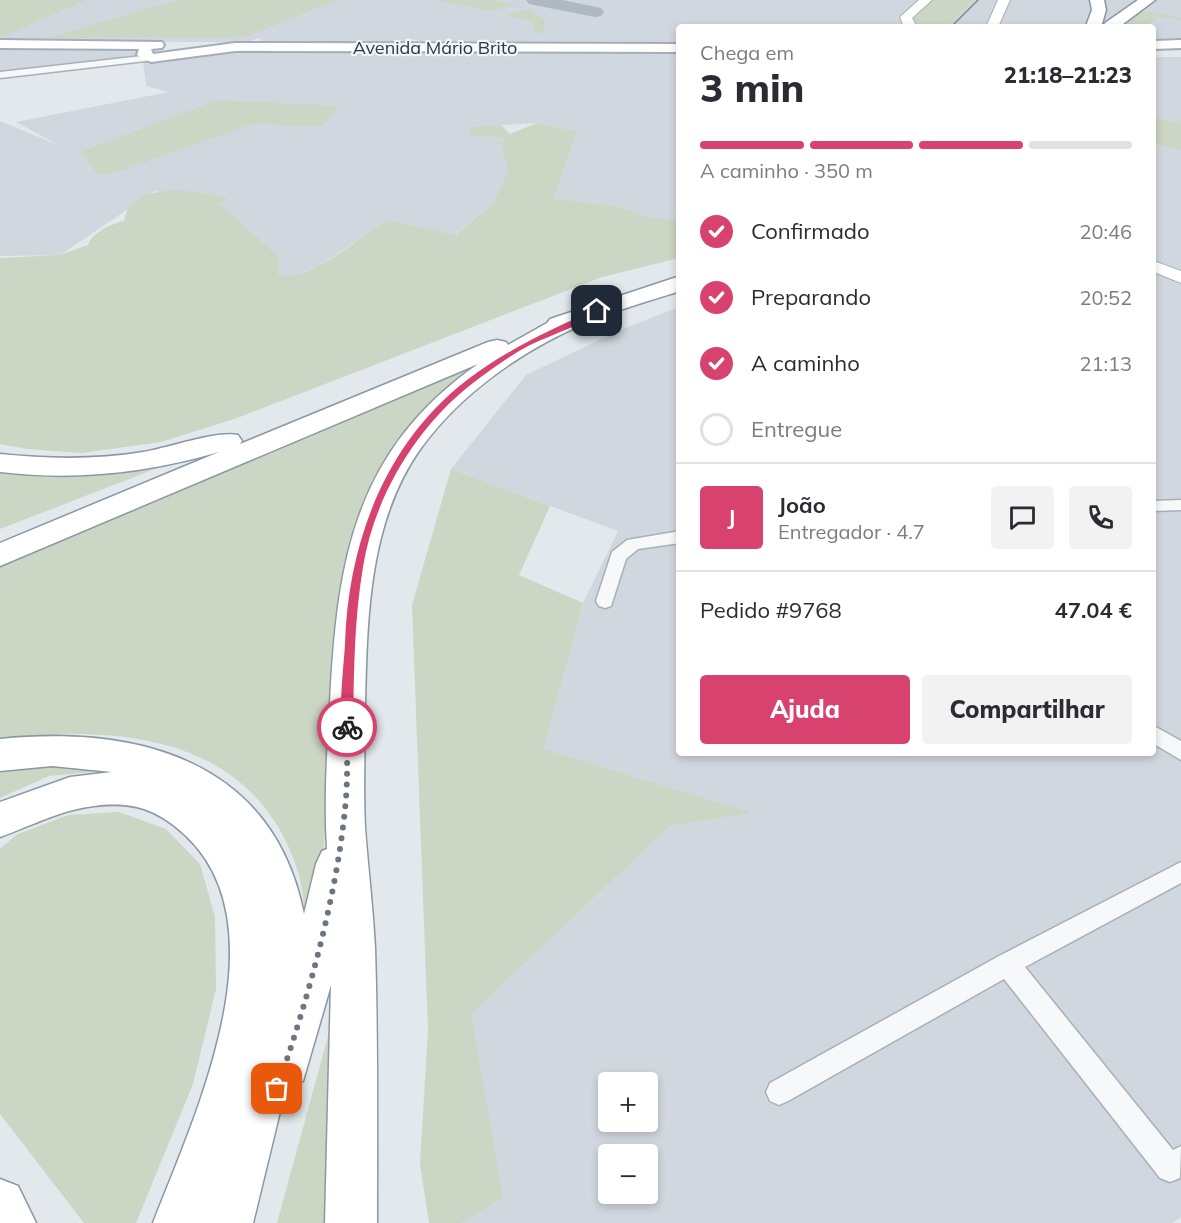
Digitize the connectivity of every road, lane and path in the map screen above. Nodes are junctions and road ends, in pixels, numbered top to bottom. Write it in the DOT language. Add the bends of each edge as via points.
graph roads {
  1 [pos="926,0"];
  2 [pos="1004,0"];
  3 [pos="1096,0"];
  4 [pos="1138,0"];
  5 [pos="1148,0"];
  6 [pos="1120,2"];
  7 [pos="908,24"];
  8 [pos="993,24"];
  9 [pos="1095,24"];
  10 [pos="1097,24"];
  11 [pos="1111,24"];
  12 [pos="1112,24"];
  13 [pos="1113,24"];
  14 [pos="1181,44"];
  15 [pos="0,45"];
  16 [pos="1156,45"];
  17 [pos="676,47"];
  18 [pos="146,54"];
  19 [pos="1156,54"];
  20 [pos="1181,54"];
  21 [pos="0,75"];
  22 [pos="1156,267"];
  23 [pos="676,273"];
  24 [pos="1181,278"];
  25 [pos="676,284"];
  26 [pos="579,317"];
  27 [pos="267,429"];
  28 [pos="0,463"];
  29 [pos="1181,505"];
  30 [pos="1156,506"];
  31 [pos="676,538"];
  32 [pos="0,539"];
  33 [pos="0,555"];
  34 [pos="605,601"];
  35 [pos="1156,735"];
  36 [pos="1181,751"];
  37 [pos="0,755"];
  38 [pos="345,809"];
  39 [pos="0,820"];
  40 [pos="1181,872"];
  41 [pos="1007,964"];
  42 [pos="779,1092"];
  43 [pos="1181,1160"];
  44 [pos="0,1204"];
  45 [pos="10,1223"];
  46 [pos="179,1223"];
  47 [pos="228,1223"];
  48 [pos="351,1223"];
  1 -- 7 [label="main road" via="906,17"];
  2 -- 8 [label="main road"];
  3 -- 9 [label="highway" via="1099,10"];
  4 -- 12 [label="highway"];
  5 -- 13 [label="highway"];
  6 -- 10 [label="highway"];
  6 -- 11 [label="highway"];
  14 -- 16 [label="main road"];
  15 -- 18 [label="main road"];
  15 -- 18 [label="main road" via="139,47"];
  17 -- 18 [label="main road, Avenida Mário Brito" via="235,46"];
  18 -- 21 [label="street" via="94,69"];
  19 -- 20 [label="main road"];
  22 -- 24 [label="main road"];
  23 -- 27 [label="highway" via="542,318"];
  25 -- 26 [label="highway"];
  26 -- 33 [label="highway" via="468,358"];
  26 -- 38 [label="highway" via="509,355 453,395 414,438 384,487 369,525 355,587"];
  27 -- 28 [label="highway" via="162,459 112,467 55,469"];
  27 -- 32 [label="highway"];
  29 -- 30 [label="street"];
  31 -- 34 [label="street" via="633,544 618,556"];
  35 -- 36 [label="street"];
  37 -- 47 [label="highway" via="57,750 159,766 209,789 243,819 262,847 283,914 286,951 276,1020"];
  38 -- 47 [label="highway" via="313,972 290,1052"];
  38 -- 48 [label="highway" via="353,945"];
  39 -- 46 [label="highway" via="66,794 130,788 156,794 182,808 228,856 250,921 252,957 246,1014 232,1073"];
  40 -- 41 [label="street"];
  41 -- 42 [label="street"];
  41 -- 43 [label="street" via="1170,1168"];
  44 -- 45 [label="highway"];
}
